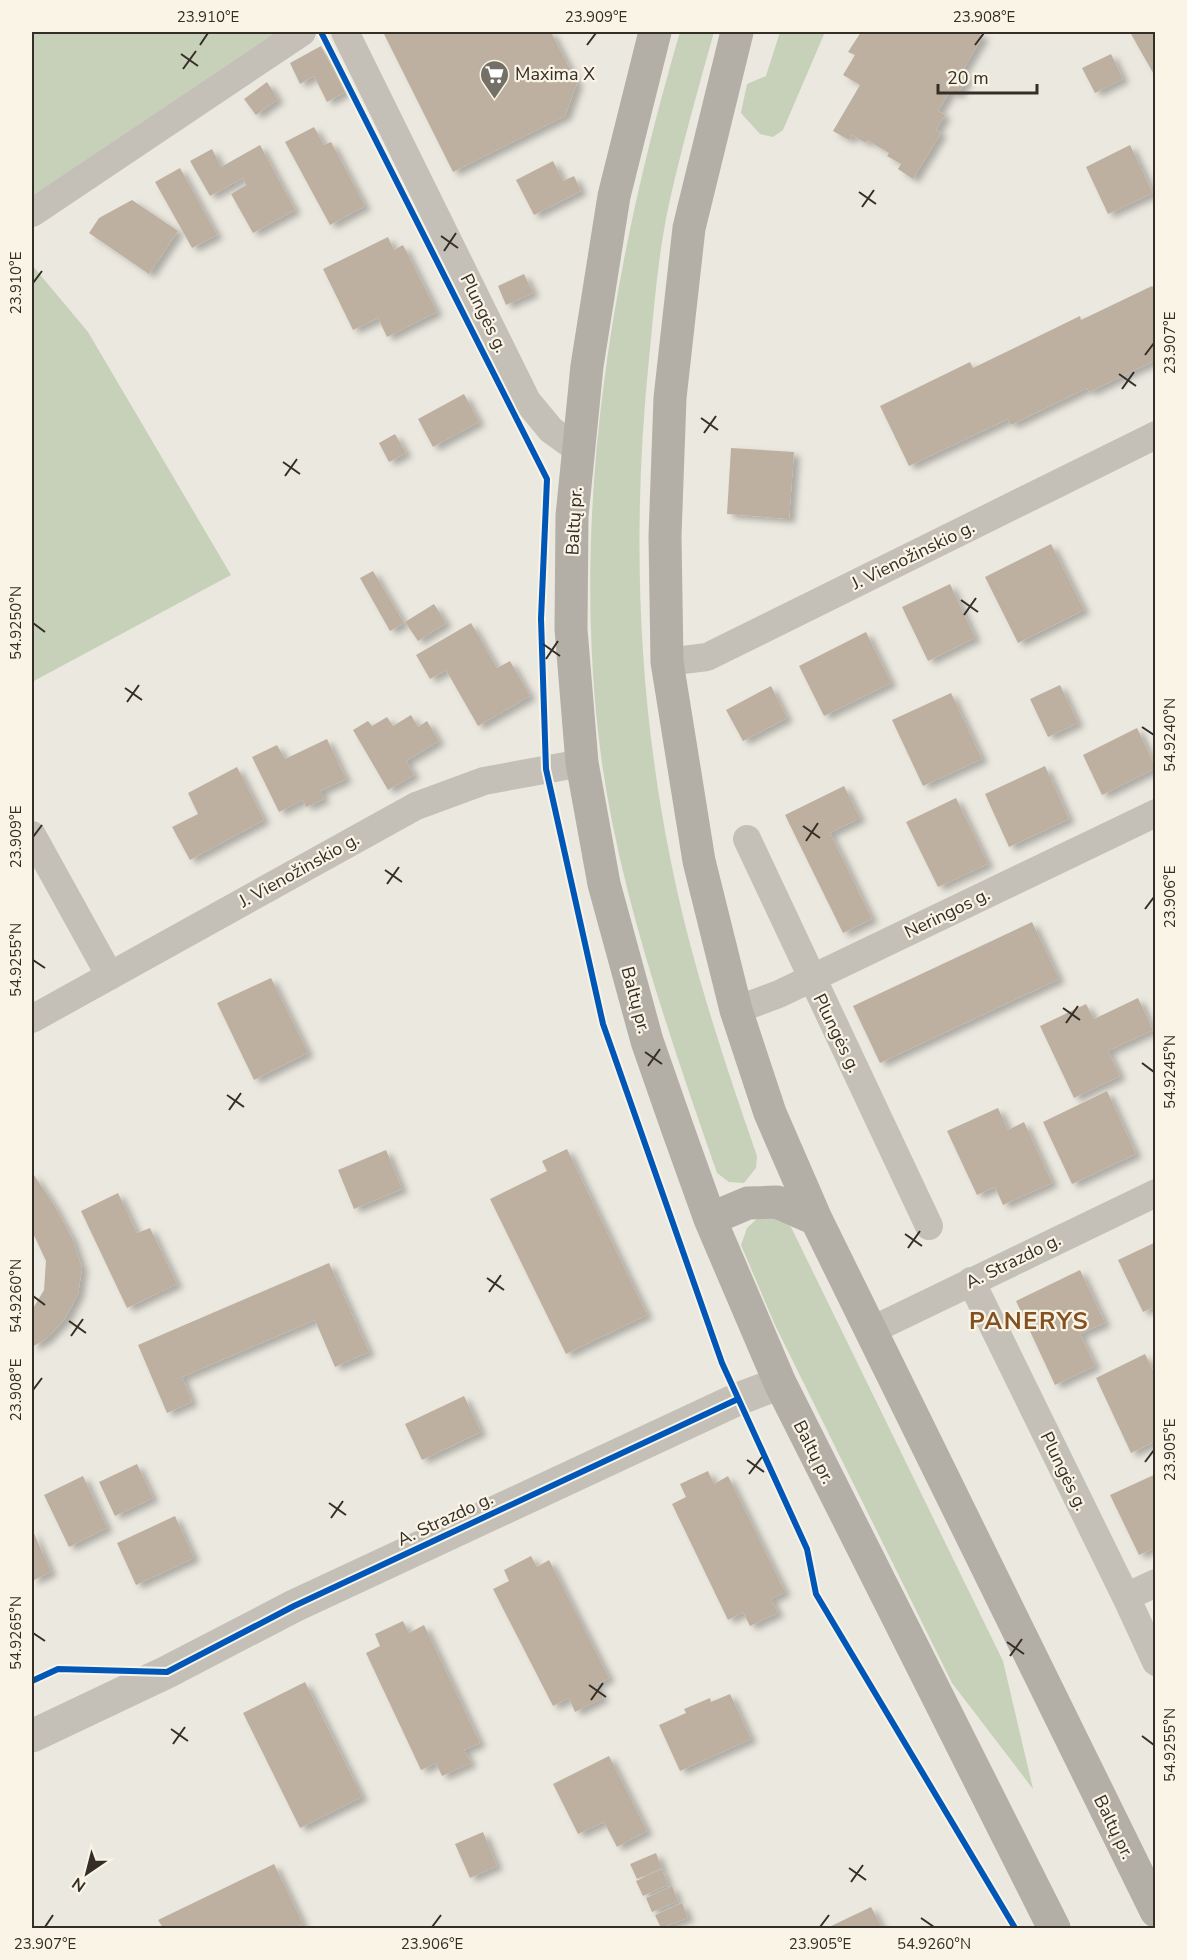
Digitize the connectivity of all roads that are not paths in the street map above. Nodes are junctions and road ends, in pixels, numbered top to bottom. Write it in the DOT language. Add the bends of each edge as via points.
graph roads {
  1 [pos="302,32"];
  2 [pos="345,32"];
  3 [pos="655,32"];
  4 [pos="737,32"];
  5 [pos="32,213"];
  6 [pos="1155,435"];
  7 [pos="579,450"];
  8 [pos="667,662"];
  9 [pos="582,763"];
  10 [pos="1155,813"];
  11 [pos="32,835"];
  12 [pos="747,839"];
  13 [pos="110,976"];
  14 [pos="810,979"];
  15 [pos="736,1010"];
  16 [pos="32,1019"];
  17 [pos="1155,1193"];
  18 [pos="710,1219"];
  19 [pos="816,1219"];
  20 [pos="929,1226"];
  21 [pos="971,1281"];
  22 [pos="870,1331"];
  23 [pos="780,1383"];
  24 [pos="1155,1582"];
  25 [pos="1126,1597"];
  26 [pos="1155,1662"];
  27 [pos="32,1736"];
  28 [pos="1155,1911"];
  29 [pos="1053,1929"];
  1 -- 5 [label="street"];
  2 -- 7 [label="street, Plungės g." via="527,400 550,430"];
  3 -- 7 [label="main road, Baltų pr." via="614,196 587,366"];
  4 -- 8 [label="main road, Baltų pr." via="689,228 671,387 665,536"];
  6 -- 8 [label="street, J. Vienožinskio g." via="707,657"];
  7 -- 9 [label="main road, Baltų pr." via="572,516 571,629"];
  8 -- 15 [label="main road, Baltų pr." via="699,861"];
  9 -- 13 [label="street, J. Vienožinskio g." via="484,781 416,806"];
  9 -- 18 [label="main road, Baltų pr." via="604,884 647,1041"];
  10 -- 14 [label="street, Neringos g."];
  11 -- 13 [label="street"];
  12 -- 14 [label="street, Plungės g."];
  13 -- 16 [label="street, J. Vienožinskio g."];
  14 -- 15 [label="street, Neringos g."];
  14 -- 20 [label="street, Plungės g."];
  15 -- 19 [label="main road, Baltų pr." via="770,1113"];
  17 -- 21 [label="street, A. Strazdo g."];
  18 -- 19 [label="main road" via="748,1203 777,1202"];
  18 -- 23 [label="main road, Baltų pr."];
  19 -- 22 [label="main road, Baltų pr."];
  21 -- 22 [label="street, A. Strazdo g."];
  21 -- 25 [label="street, Plungės g."];
  22 -- 28 [label="main road, Baltų pr."];
  23 -- 27 [label="street, A. Strazdo g." via="303,1602"];
  23 -- 29 [label="main road, Baltų pr."];
  24 -- 25 [label="street"];
  25 -- 26 [label="street, Plungės g."];
}
